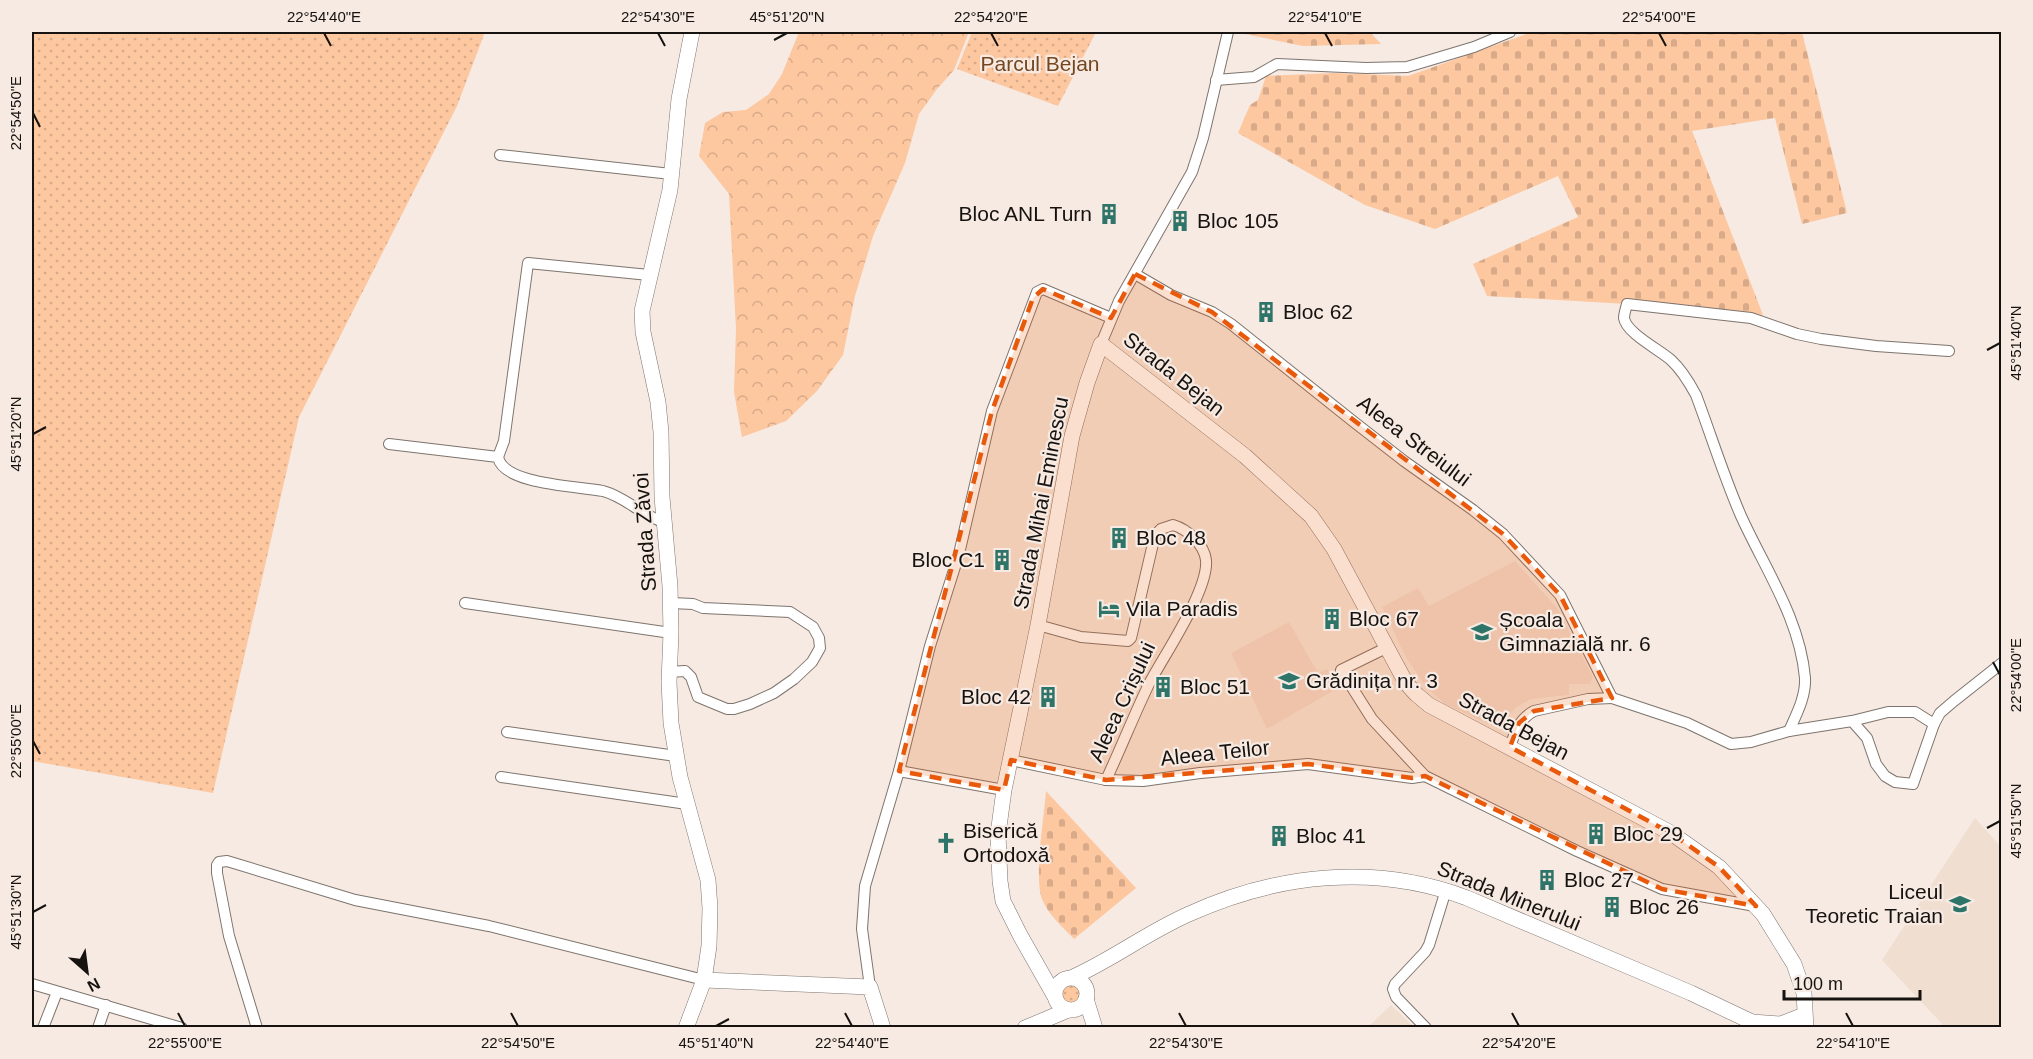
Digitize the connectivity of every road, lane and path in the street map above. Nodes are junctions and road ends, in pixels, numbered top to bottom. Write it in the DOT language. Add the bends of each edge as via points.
graph roads {
  1 [pos="692,32"];
  2 [pos="1228,32"];
  3 [pos="1510,32"];
  4 [pos="1216,80"];
  5 [pos="500,155"];
  6 [pos="671,174"];
  7 [pos="1135,274"];
  8 [pos="649,275"];
  9 [pos="1111,318"];
  10 [pos="1101,344"];
  11 [pos="1949,351"];
  12 [pos="389,444"];
  13 [pos="498,457"];
  14 [pos="664,522"];
  15 [pos="465,603"];
  16 [pos="670,603"];
  17 [pos="1038,625"];
  18 [pos="672,633"];
  19 [pos="1386,648"];
  20 [pos="2001,663"];
  21 [pos="669,672"];
  22 [pos="1612,698"];
  23 [pos="1852,721"];
  24 [pos="1934,724"];
  25 [pos="1789,731"];
  26 [pos="507,732"];
  27 [pos="1510,747"];
  28 [pos="676,756"];
  29 [pos="1011,760"];
  30 [pos="899,771"];
  31 [pos="1425,776"];
  32 [pos="501,777"];
  33 [pos="1106,780"];
  34 [pos="1004,789"];
  35 [pos="687,804"];
  36 [pos="1446,890"];
  37 [pos="1756,906"];
  38 [pos="1104,963"];
  39 [pos="1038,965"];
  40 [pos="1070,977"];
  41 [pos="704,980"];
  42 [pos="32,984"];
  43 [pos="870,987"];
  44 [pos="57,992"];
  45 [pos="1054,997"];
  46 [pos="1087,997"];
  47 [pos="106,1005"];
  48 [pos="1070,1010"];
  49 [pos="1803,1023"];
  50 [pos="1030,1025"];
  51 [pos="1753,1025"];
  52 [pos="1777,1026"];
  53 [pos="43,1028"];
  54 [pos="98,1028"];
  55 [pos="182,1028"];
  56 [pos="257,1028"];
  57 [pos="686,1028"];
  58 [pos="882,1028"];
  59 [pos="1094,1028"];
  60 [pos="1426,1028"];
  1 -- 6 [label="street, Strada Zăvoi" via="679,99"];
  2 -- 4 [label="street, Strada Mihai Eminescu"];
  3 -- 4 [label="street" via="1407,67 1277,64 1254,77"];
  4 -- 7 [label="street, Strada Mihai Eminescu" via="1192,172"];
  5 -- 6 [label="street"];
  6 -- 8 [label="street, Strada Zăvoi"];
  7 -- 9 [label="street, Strada Mihai Eminescu"];
  7 -- 22 [label="street, Aleea Streiului" via="1232,324 1503,534 1560,595"];
  8 -- 13 [label="street" via="528,263 504,441"];
  8 -- 14 [label="street, Strada Zăvoi" via="642,311 643,332 658,402"];
  9 -- 10 [label="street, Strada Mihai Eminescu"];
  9 -- 30 [label="street" via="1043,289 1033,298 992,411 959,554 930,646"];
  10 -- 17 [label="street, Strada Mihai Eminescu" via="1072,436"];
  10 -- 19 [label="street, Strada Bejan" via="1245,456 1311,516 1334,549"];
  11 -- 25 [label="street" via="1832,340 1797,334 1751,318 1628,304 1624,319 1627,324 1671,360 1696,395 1740,513 1789,612 1805,681 1801,704"];
  12 -- 13 [label="street"];
  13 -- 14 [label="street" via="501,465 529,480 603,491"];
  14 -- 16 [label="street, Strada Zăvoi"];
  15 -- 18 [label="street"];
  16 -- 18 [label="street, Strada Zăvoi"];
  16 -- 21 [label="street" via="790,612 813,627 820,643 816,658 794,679 762,699 734,709 698,697 687,673"];
  17 -- 29 [label="street, Strada Mihai Eminescu"];
  17 -- 33 [label="street, Aleea Crișului" via="1081,637 1128,640 1155,536 1161,529 1180,527 1204,551 1205,569 1197,595 1149,684"];
  18 -- 21 [label="street, Strada Zăvoi"];
  19 -- 27 [label="street, Strada Bejan" via="1416,694"];
  19 -- 31 [label="street, Aleea Teilor" via="1341,670 1372,719"];
  20 -- 24 [label="street" via="1940,713"];
  21 -- 28 [label="street, Strada Zăvoi"];
  22 -- 25 [label="street" via="1687,723 1731,744"];
  22 -- 27 [label="street" via="1588,699 1526,715"];
  23 -- 24 [label="street" via="1905,711 1915,712"];
  23 -- 24 [label="street" via="1867,738 1885,776 1895,782 1913,784"];
  23 -- 25 [label="street"];
  26 -- 28 [label="street"];
  27 -- 37 [label="street, Strada Bejan" via="1671,833 1719,867"];
  28 -- 35 [label="street, Strada Zăvoi"];
  29 -- 33 [label="street, Aleea Teilor"];
  29 -- 34 [label="street, Strada Mihai Eminescu"];
  30 -- 34 [label="street"];
  30 -- 43 [label="street" via="865,886 862,929"];
  31 -- 33 [label="street, Aleea Teilor" via="1412,778 1308,764 1143,781"];
  31 -- 37 [label="street, Aleea Teilor" via="1662,889"];
  32 -- 35 [label="street"];
  34 -- 39 [label="street, Strada Mihai Eminescu" via="998,834 1000,881 1011,918"];
  35 -- 41 [label="street, Strada Zăvoi" via="709,890 710,927"];
  36 -- 38 [label="street, Strada Minerului" via="1413,881 1374,878 1288,883 1222,900 1188,914"];
  36 -- 51 [label="street, Strada Minerului" via="1691,993"];
  36 -- 60 [label="street" via="1429,945 1393,989"];
  37 -- 49 [label="street, Strada Bejan" via="1794,964 1804,993"];
  38 -- 40 [label="street, Strada Minerului"];
  38 -- 46 [label="street"];
  39 -- 40 [label="street"];
  39 -- 45 [label="street, Strada Mihai Eminescu"];
  40 -- 45 [label="street, Strada Minerului" via="1059,982"];
  40 -- 46 [label="street" via="1082,981"];
  41 -- 43 [label="street"];
  41 -- 56 [label="street" via="489,926 355,900 219,862 217,873 229,936"];
  41 -- 57 [label="street, Strada Zăvoi"];
  42 -- 44 [label="street"];
  43 -- 58 [label="street"];
  44 -- 47 [label="street"];
  44 -- 53 [label="street"];
  45 -- 48 [label="street" via="1060,1007"];
  45 -- 50 [label="street, Strada Minerului"];
  46 -- 48 [label="street" via="1081,1007"];
  46 -- 59 [label="street"];
  47 -- 54 [label="street"];
  47 -- 55 [label="street"];
  48 -- 50 [label="street"];
  48 -- 59 [label="street"];
  49 -- 52 [label="street"];
  51 -- 52 [label="street"];
}
